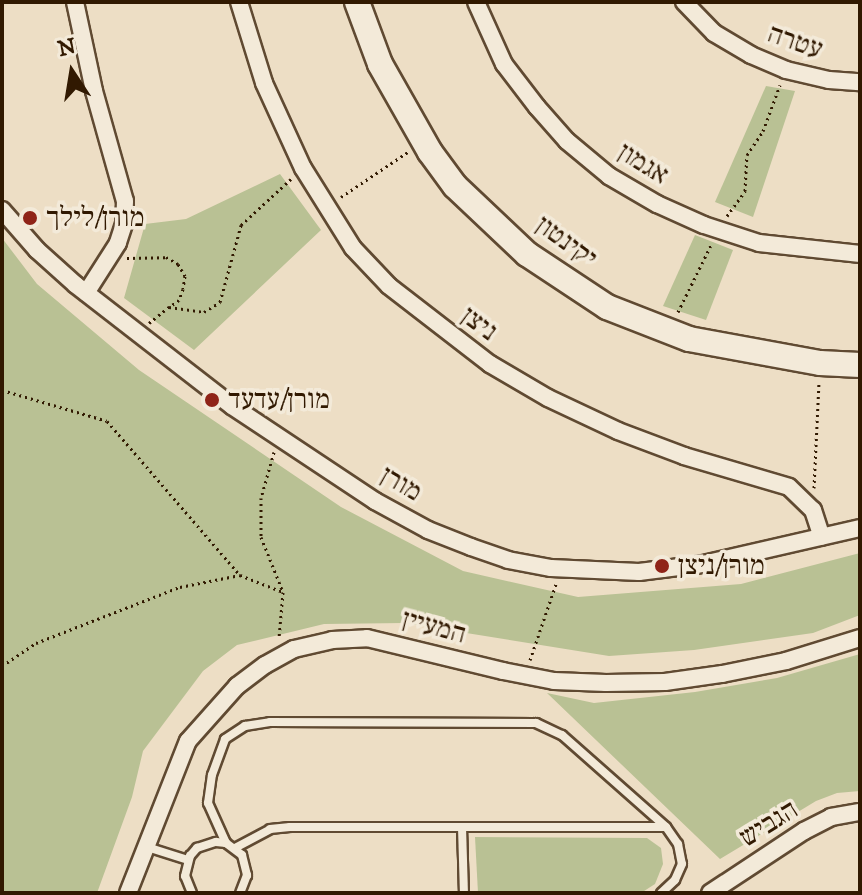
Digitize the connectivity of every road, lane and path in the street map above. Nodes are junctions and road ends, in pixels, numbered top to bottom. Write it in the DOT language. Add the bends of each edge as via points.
graph roads {
  1 [pos="75,2"];
  2 [pos="239,2"];
  3 [pos="357,2"];
  4 [pos="476,2"];
  5 [pos="684,2"];
  6 [pos="786,70"];
  7 [pos="860,82"];
  8 [pos="423,141"];
  9 [pos="303,168"];
  10 [pos="325,208"];
  11 [pos="2,210"];
  12 [pos="718,230"];
  13 [pos="113,253"];
  14 [pos="860,254"];
  15 [pos="86,293"];
  16 [pos="169,307"];
  17 [pos="668,332"];
  18 [pos="137,333"];
  19 [pos="820,363"];
  20 [pos="860,365"];
  21 [pos="2,390"];
  22 [pos="279,437"];
  23 [pos="813,510"];
  24 [pos="860,528"];
  25 [pos="822,537"];
  26 [pos="561,569"];
  27 [pos="240,575"];
  28 [pos="283,592"];
  29 [pos="860,638"];
  30 [pos="277,658"];
  31 [pos="2,666"];
  32 [pos="525,675"];
  33 [pos="860,812"];
  34 [pos="462,827"];
  35 [pos="666,827"];
  36 [pos="231,846"];
  37 [pos="146,847"];
  38 [pos="188,860"];
  39 [pos="128,893"];
  40 [pos="192,893"];
  41 [pos="240,893"];
  42 [pos="464,893"];
  43 [pos="661,893"];
  44 [pos="710,893"];
  1 -- 13 [label="street" via="125,201 124,224"];
  2 -- 9 [label="street, ניצן" via="264,83"];
  3 -- 8 [label="street, יקינטון" via="380,64"];
  4 -- 12 [label="street, אגמון" via="504,64 567,141 609,176"];
  5 -- 6 [label="street, עטרה" via="714,33"];
  6 -- 7 [label="street, עטרה"];
  6 -- 12 [label="path" via="763,131 747,155 745,191"];
  8 -- 10 [label="path"];
  8 -- 17 [label="street, יקינטון" via="455,186 527,254 607,307"];
  9 -- 10 [label="street, ניצן"];
  9 -- 16 [label="path" via="241,225 220,302 204,312"];
  10 -- 23 [label="street, ניצן" via="389,286 490,364 618,431 789,487"];
  11 -- 15 [label="street, מורן"];
  12 -- 14 [label="street, אגמון" via="759,243"];
  12 -- 17 [label="path"];
  13 -- 15 [label="street"];
  13 -- 16 [label="path" via="166,257 178,264 185,276 183,289"];
  15 -- 18 [label="street, מורן"];
  16 -- 18 [label="path"];
  17 -- 19 [label="street, יקינטון"];
  18 -- 22 [label="street, מורן"];
  19 -- 20 [label="street, יקינטון"];
  19 -- 23 [label="path"];
  21 -- 27 [label="path" via="107,421"];
  22 -- 26 [label="street, מורן" via="428,530 508,560"];
  22 -- 28 [label="path" via="261,498 261,537"];
  23 -- 25 [label="street"];
  24 -- 25 [label="street, מורן"];
  25 -- 26 [label="street, מורן" via="703,564 639,572"];
  26 -- 32 [label="path"];
  27 -- 28 [label="path"];
  27 -- 31 [label="path" via="151,598 36,643"];
  28 -- 30 [label="path"];
  29 -- 32 [label="street, המעיין" via="786,661 665,682 554,681"];
  30 -- 32 [label="street, המעיין" via="332,640 367,638"];
  30 -- 37 [label="street, המעיין" via="237,686 188,741"];
  33 -- 44 [label="street, הגביש" via="831,817 804,831"];
  34 -- 35 [label="lane"];
  34 -- 36 [label="lane" via="290,827 270,829"];
  34 -- 42 [label="lane"];
  35 -- 36 [label="lane" via="562,735 536,723 270,722 245,726 225,739 212,775 208,803"];
  35 -- 43 [label="lane" via="678,844 682,864"];
  36 -- 38 [label="lane" via="206,844"];
  36 -- 41 [label="lane" via="246,865"];
  37 -- 38 [label="lane"];
  37 -- 39 [label="street, המעיין"];
  38 -- 40 [label="lane" via="185,876"];
}
